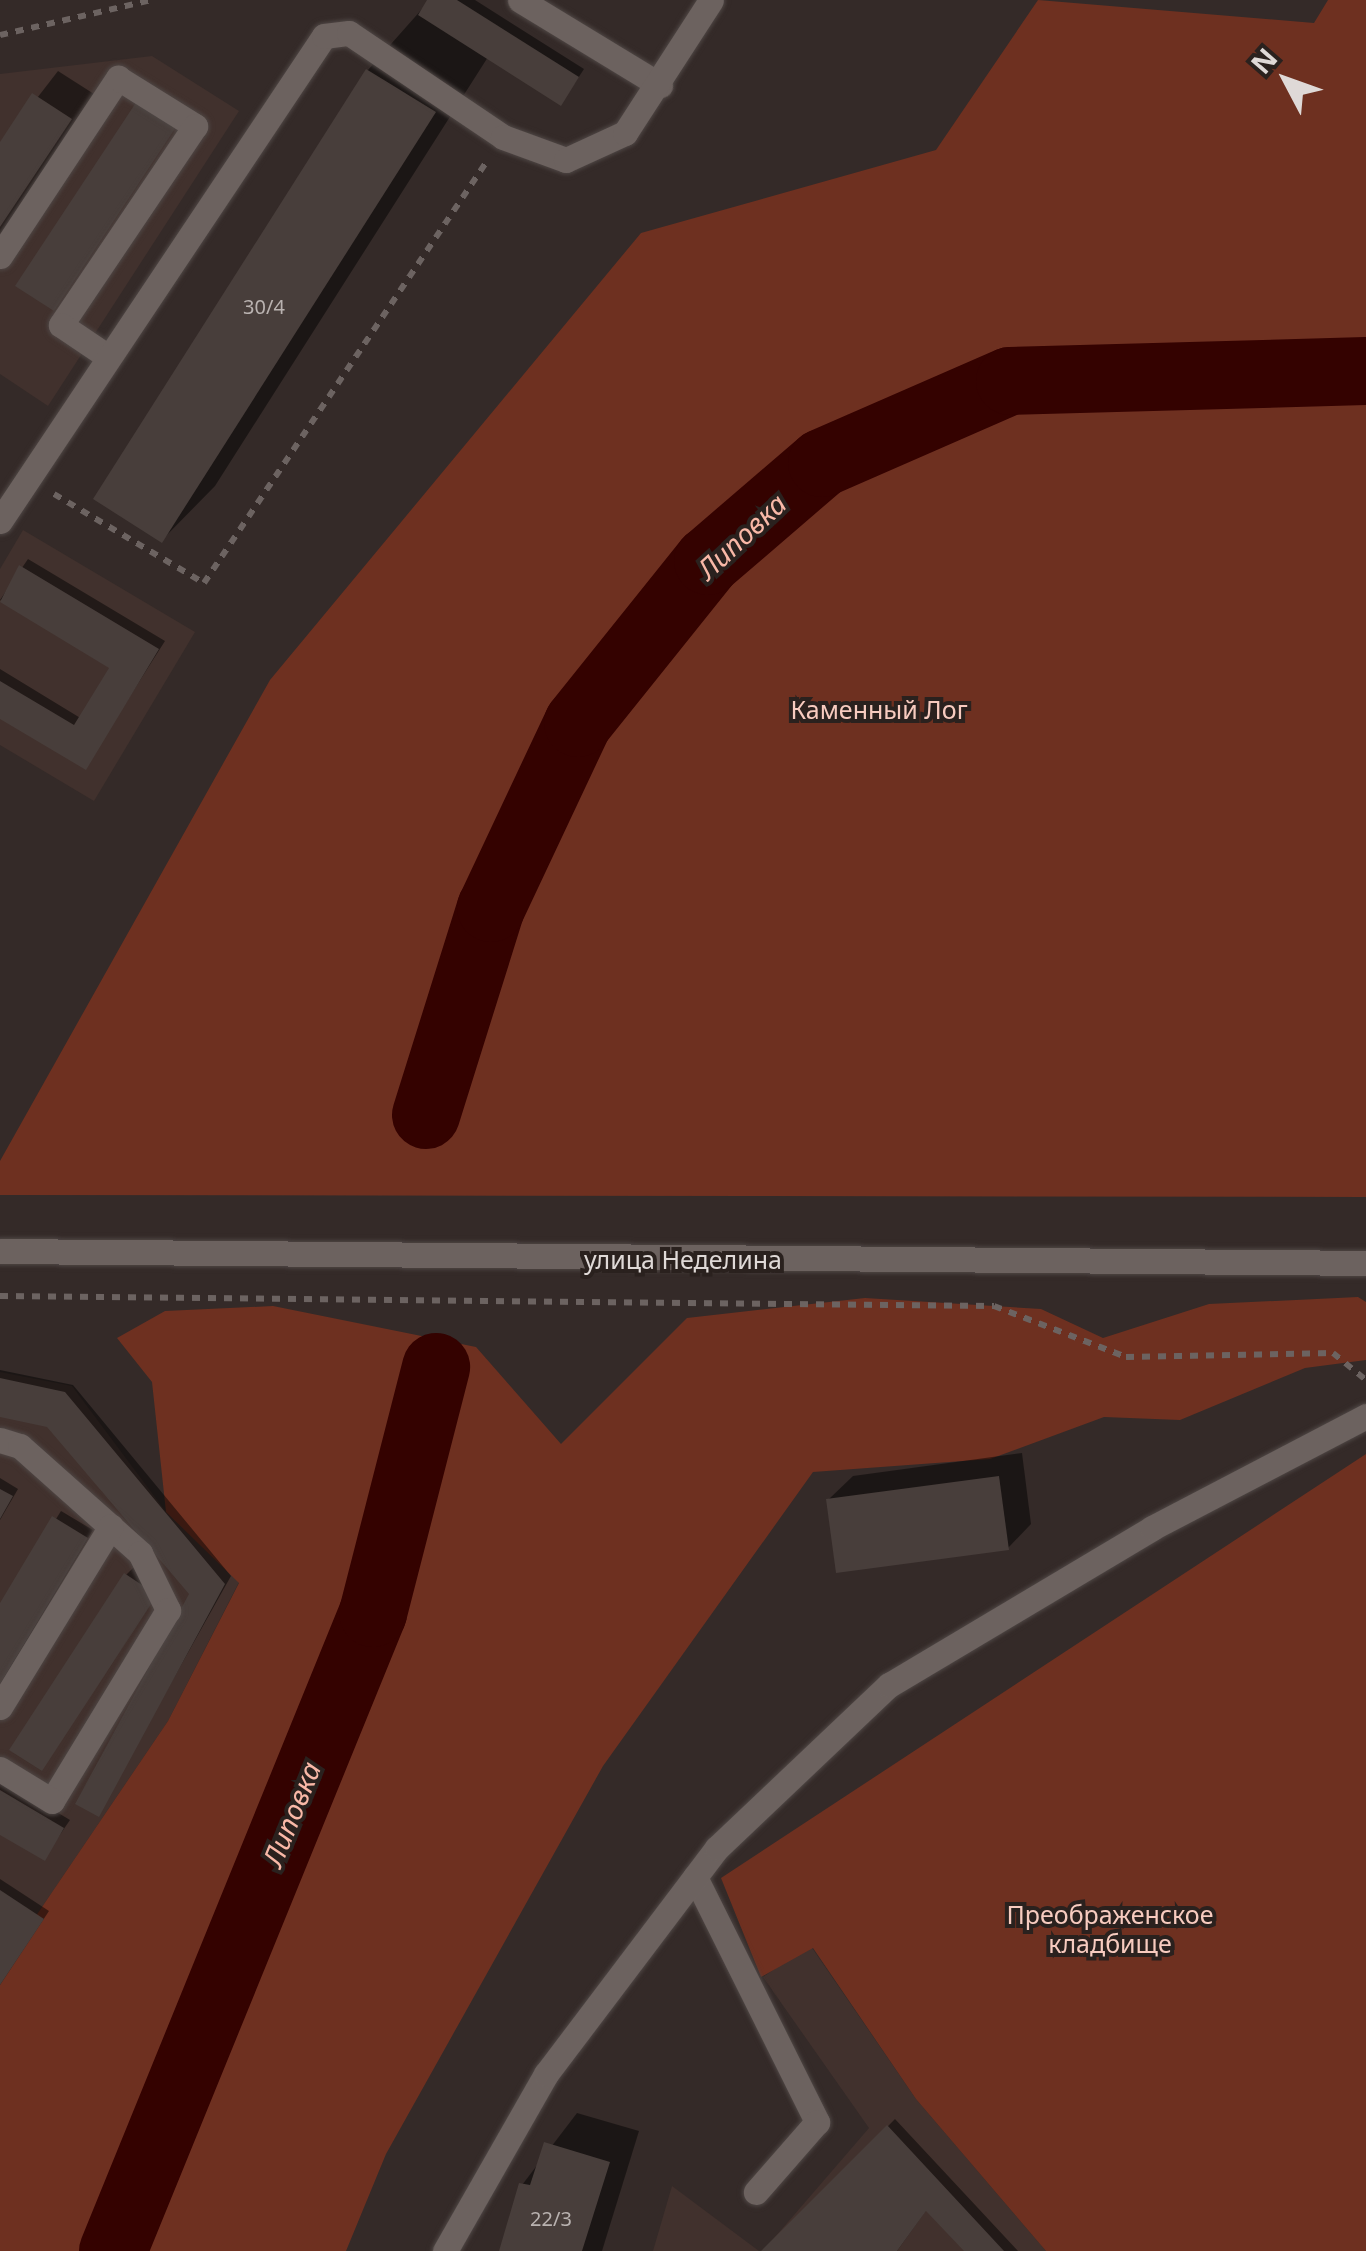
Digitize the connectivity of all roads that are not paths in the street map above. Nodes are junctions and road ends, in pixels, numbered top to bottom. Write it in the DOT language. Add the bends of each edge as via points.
graph roads {
  1 [pos="520,0"];
  2 [pos="711,0"];
  3 [pos="660,84"];
  4 [pos="0,256"];
  5 [pos="107,356"];
  6 [pos="0,520"];
  7 [pos="0,1251"];
  8 [pos="1366,1263"];
  9 [pos="1366,1416"];
  10 [pos="0,1440"];
  11 [pos="111,1526"];
  12 [pos="0,1707"];
  13 [pos="0,1770"];
  14 [pos="695,1877"];
  15 [pos="756,2192"];
  16 [pos="446,2251"];
  1 -- 3 [label="street"];
  2 -- 3 [label="street"];
  3 -- 5 [label="street" via="625,133 566,160 503,137 349,32 324,36"];
  4 -- 5 [label="street" via="118,78 195,126 61,325"];
  5 -- 6 [label="street"];
  7 -- 8 [label="street, улица Неделина"];
  9 -- 14 [label="street" via="1152,1528 888,1685"];
  10 -- 11 [label="street" via="20,1446"];
  11 -- 12 [label="street"];
  11 -- 13 [label="street" via="164,1588 168,1610 52,1801"];
  14 -- 15 [label="street" via="817,2122"];
  14 -- 16 [label="street" via="546,2074"];
}
